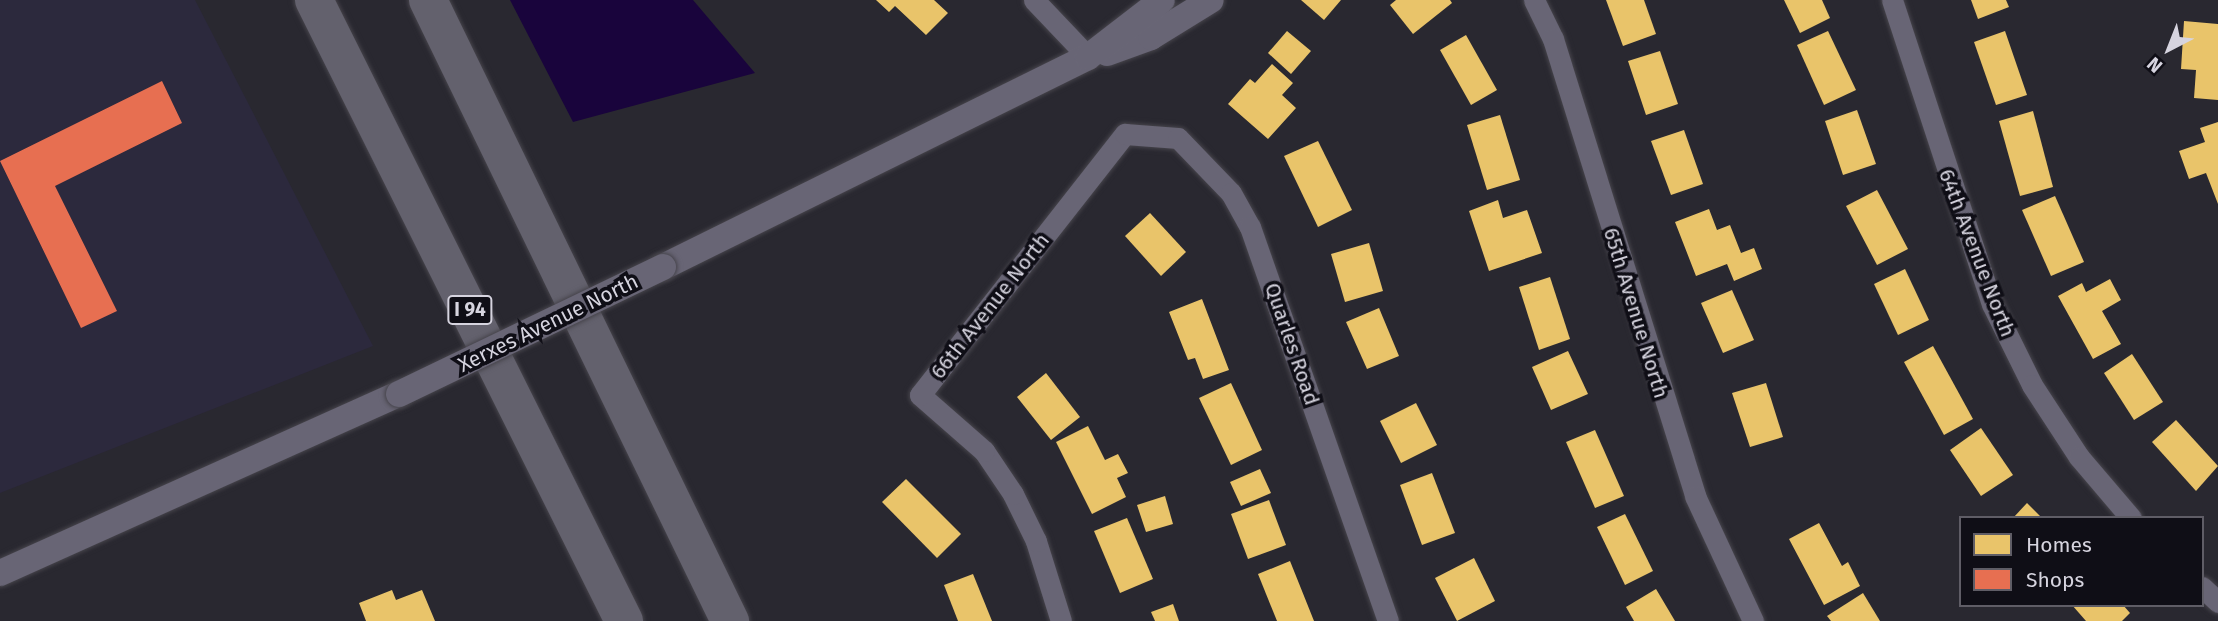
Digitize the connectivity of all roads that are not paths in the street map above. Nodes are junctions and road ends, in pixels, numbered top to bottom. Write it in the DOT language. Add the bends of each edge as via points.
graph roads {
  1 [pos="314,0"];
  2 [pos="428,0"];
  3 [pos="1034,0"];
  4 [pos="1162,0"];
  5 [pos="1211,0"];
  6 [pos="1534,0"];
  7 [pos="1892,0"];
  8 [pos="1088,57"];
  9 [pos="1125,134"];
  10 [pos="2129,516"];
  11 [pos="0,573"];
  12 [pos="2204,589"];
  13 [pos="2218,601"];
  14 [pos="624,621"];
  15 [pos="730,621"];
  16 [pos="1060,621"];
  17 [pos="1388,621"];
  18 [pos="1753,621"];
  1 -- 14 [label="highway, I 94"];
  2 -- 15 [label="highway"];
  3 -- 8 [label="street"];
  4 -- 8 [label="street, Xerxes Avenue North"];
  5 -- 8 [label="street, Xerxes Avenue North" via="1151,37"];
  6 -- 18 [label="street, 65th Avenue North" via="1553,39 1695,496"];
  7 -- 10 [label="street, 64th Avenue North" via="1992,304 2032,385 2079,457"];
  8 -- 11 [label="street, Xerxes Avenue North, bridge" via="399,394"];
  9 -- 16 [label="street, 66th Avenue North" via="920,395 984,451 1013,494 1035,541"];
  9 -- 17 [label="street, Quarles Road" via="1178,138 1231,193 1250,228"];
  12 -- 13 [label="street"];
}
